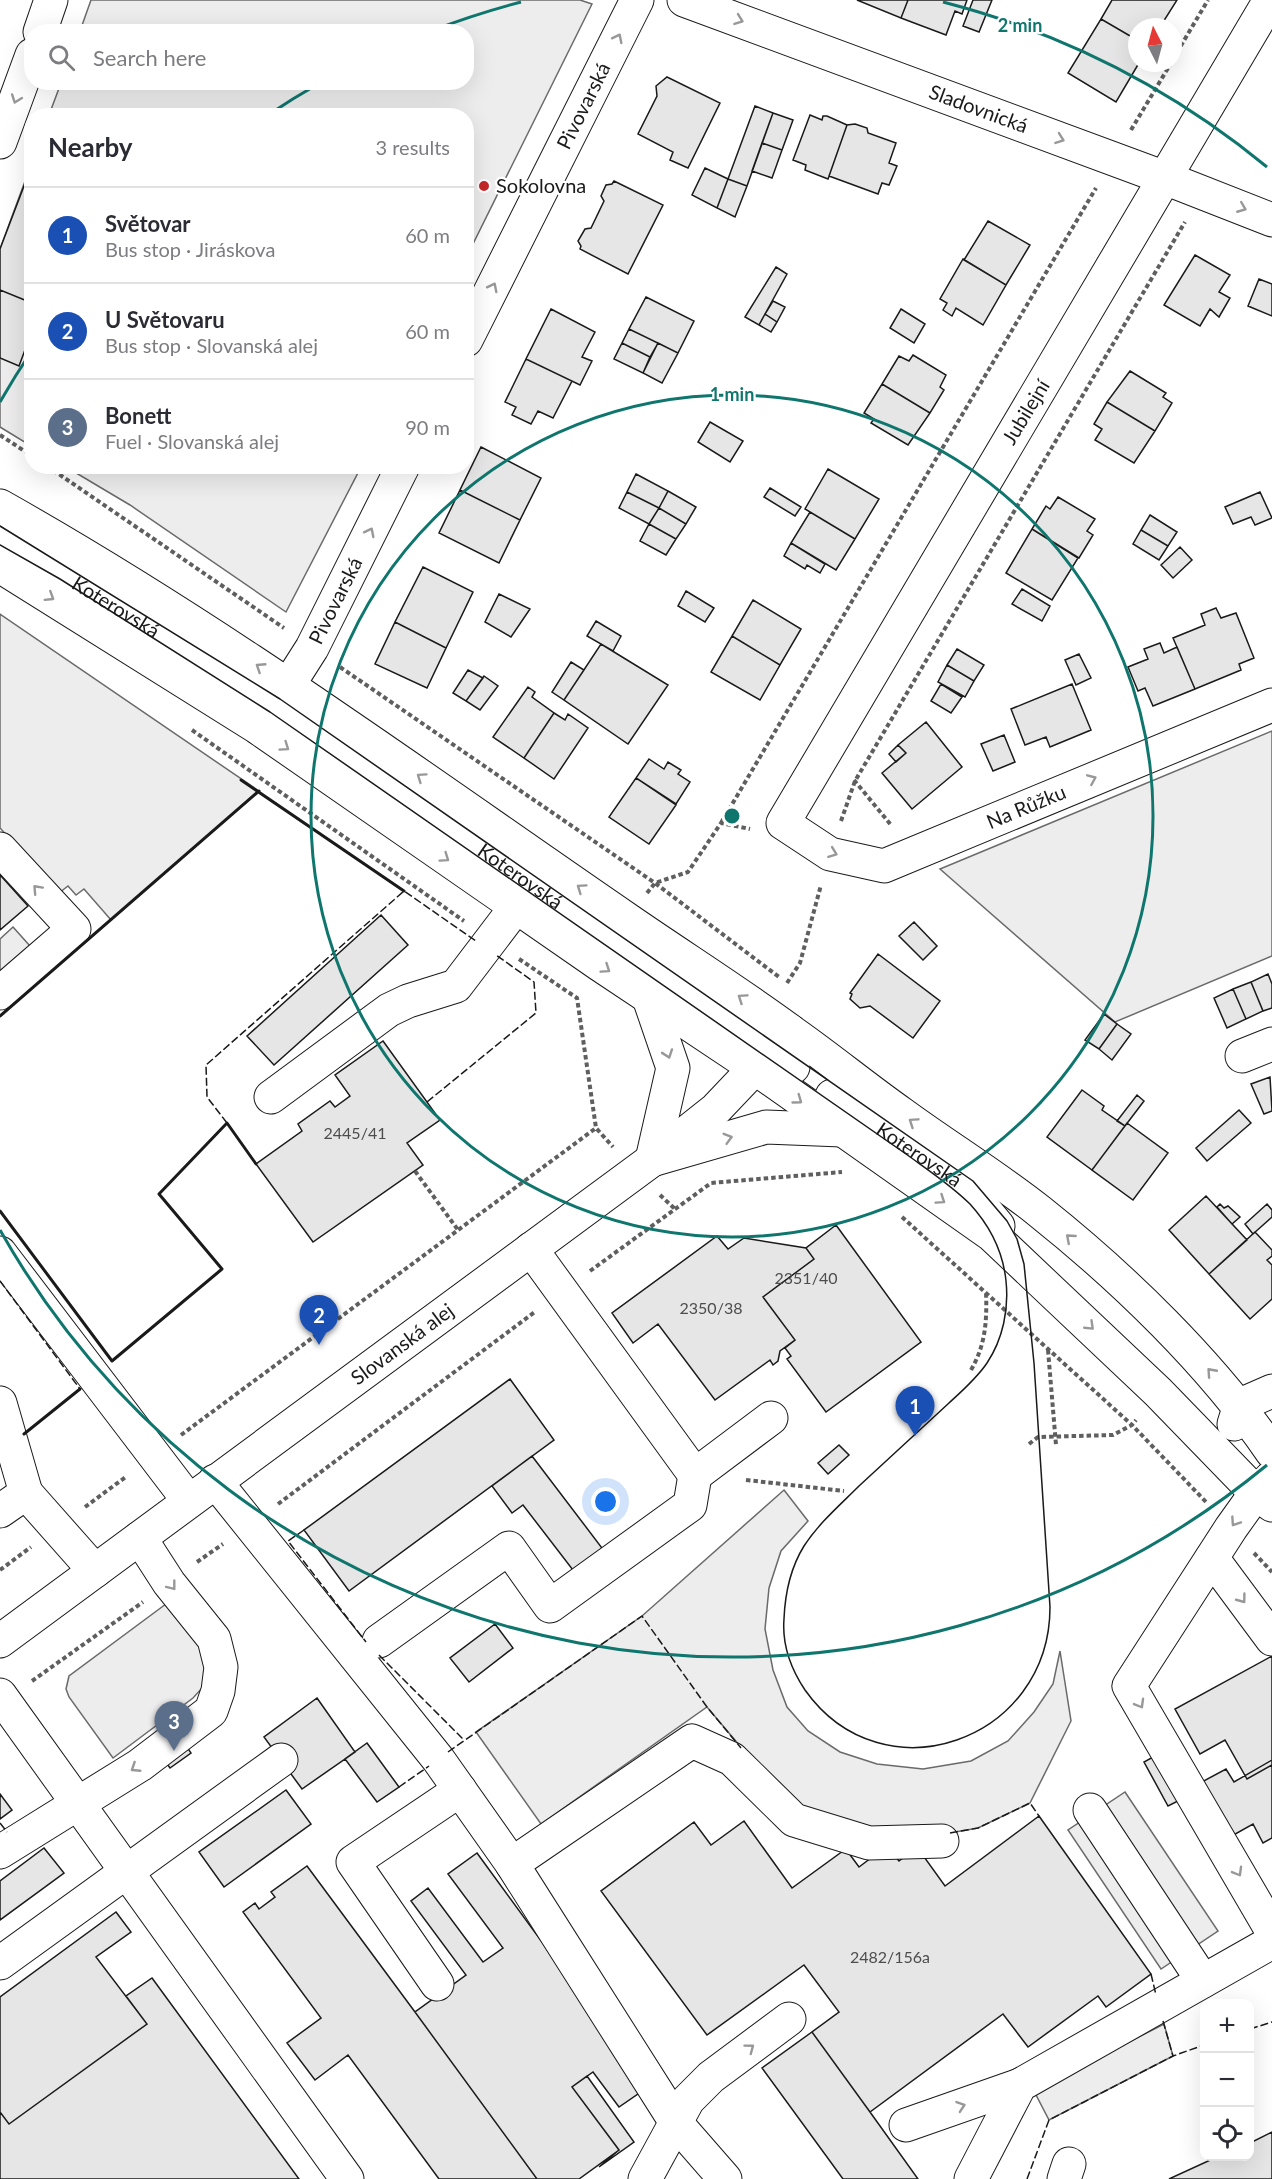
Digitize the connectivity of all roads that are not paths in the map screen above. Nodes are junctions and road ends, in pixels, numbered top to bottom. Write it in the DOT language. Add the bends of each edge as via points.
graph roads {
  1 [pos="51,0"];
  2 [pos="637,0"];
  3 [pos="684,0"];
  4 [pos="1270,0"];
  5 [pos="43,24"];
  6 [pos="24,77"];
  7 [pos="0,142"];
  8 [pos="1165,177"];
  9 [pos="1272,220"];
  10 [pos="474,324"];
  11 [pos="399,474"];
  12 [pos="0,507"];
  13 [pos="0,536"];
  14 [pos="0,566"];
  15 [pos="1272,705"];
  16 [pos="274,706"];
  17 [pos="783,823"];
  18 [pos="0,849"];
  19 [pos="516,906"];
  20 [pos="0,993"];
  21 [pos="649,998"];
  22 [pos="1272,1044"];
  23 [pos="772,1050"];
  24 [pos="1242,1056"];
  25 [pos="271,1098"];
  26 [pos="842,1130"];
  27 [pos="644,1166"];
  28 [pos="531,1250"];
  29 [pos="1011,1251"];
  30 [pos="0,1253"];
  31 [pos="1272,1391"];
  32 [pos="0,1403"];
  33 [pos="1240,1405"];
  34 [pos="771,1418"];
  35 [pos="1272,1452"];
  36 [pos="1223,1456"];
  37 [pos="0,1468"];
  38 [pos="695,1475"];
  39 [pos="215,1481"];
  40 [pos="1267,1492"];
  41 [pos="189,1501"];
  42 [pos="13,1502"];
  43 [pos="140,1538"];
  44 [pos="1212,1558"];
  45 [pos="94,1571"];
  46 [pos="1272,1639"];
  47 [pos="0,1641"];
  48 [pos="379,1641"];
  49 [pos="0,1695"];
  50 [pos="280,1760"];
  51 [pos="460,1790"];
  52 [pos="78,1804"];
  53 [pos="1090,1810"];
  54 [pos="942,1841"];
  55 [pos="0,1852"];
  56 [pos="512,1863"];
  57 [pos="126,1872"];
  58 [pos="1272,1931"];
  59 [pos="1272,1942"];
  60 [pos="0,1963"];
  61 [pos="1203,1981"];
  62 [pos="437,1984"];
  63 [pos="789,2019"];
  64 [pos="1020,2085"];
  65 [pos="677,2124"];
  66 [pos="906,2126"];
  67 [pos="347,2179"];
  68 [pos="645,2179"];
  69 [pos="725,2179"];
  70 [pos="971,2179"];
  1 -- 5 [label="street"];
  10 -- 2 [label="street, Pivovarská, one-way"];
  3 -- 8 [label="street, Sladovnická, one-way"];
  4 -- 8 [label="street, Jubilejní"];
  6 -- 7 [label="street, one-way"];
  8 -- 9 [label="street, Sladovnická, one-way"];
  8 -- 17 [label="street, Jubilejní"];
  16 -- 11 [label="street, Pivovarská, one-way" via="312,648"];
  16 -- 12 [label="street, Koterovská, one-way" via="74,548"];
  13 -- 16 [label="street, Koterovská"];
  14 -- 16 [label="street, Koterovská, one-way"];
  17 -- 15 [label="street, Na Růžku, one-way" via="830,854 884,866"];
  16 -- 19 [label="street, Koterovská, one-way"];
  16 -- 23 [label="street, Koterovská"];
  23 -- 16 [label="street, Koterovská, one-way" via="628,920"];
  20 -- 18 [label="street, one-way" via="74,929"];
  19 -- 21 [label="street, Koterovská, one-way"];
  19 -- 25 [label="street" via="456,986 389,1010"];
  21 -- 23 [label="street, Koterovská"];
  21 -- 27 [label="street, one-way" via="673,1068"];
  22 -- 24 [label="street"];
  23 -- 26 [label="street, one-way"];
  23 -- 27 [label="street, Slovanská alej" via="715,1110"];
  23 -- 29 [label="street, Koterovská" via="839,1101 964,1185 994,1219"];
  33 -- 23 [label="street, one-way" via="1194,1354 1108,1271 1041,1213 902,1115"];
  27 -- 26 [label="street, one-way" via="766,1127"];
  26 -- 29 [label="street, one-way"];
  27 -- 28 [label="street, Slovanská alej"];
  28 -- 38 [label="street"];
  28 -- 39 [label="street, Slovanská alej"];
  29 -- 36 [label="street, one-way"];
  30 -- 41 [label="street"];
  31 -- 33 [label="street"];
  32 -- 42 [label="street"];
  33 -- 35 [label="street"];
  33 -- 36 [label="street"];
  34 -- 38 [label="street"];
  36 -- 40 [label="street"];
  37 -- 42 [label="street"];
  38 -- 48 [label="street" via="690,1505 550,1606 509,1548"];
  39 -- 41 [label="street, Slovanská alej"];
  39 -- 51 [label="street"];
  40 -- 44 [label="street, one-way" via="1232,1528"];
  41 -- 43 [label="street, Slovanská alej"];
  42 -- 45 [label="street" via="57,1528"];
  43 -- 45 [label="street, Slovanská alej"];
  43 -- 52 [label="street, one-way" via="169,1583 214,1639 221,1667 218,1691 211,1711 140,1765"];
  44 -- 46 [label="street, one-way"];
  44 -- 58 [label="street, one-way" via="1129,1686"];
  45 -- 47 [label="street, Slovanská alej"];
  49 -- 52 [label="street"];
  50 -- 57 [label="street"];
  51 -- 56 [label="street"];
  51 -- 62 [label="street" via="353,1862"];
  52 -- 55 [label="street"];
  52 -- 57 [label="street"];
  53 -- 61 [label="street"];
  54 -- 56 [label="street" via="868,1842 794,1820 732,1759 692,1740"];
  56 -- 65 [label="street"];
  57 -- 60 [label="street"];
  57 -- 67 [label="street"];
  59 -- 61 [label="street"];
  61 -- 64 [label="street"];
  65 -- 63 [label="street, one-way" via="688,2100 711,2077"];
  66 -- 64 [label="street, one-way"];
  64 -- 70 [label="street"];
  65 -- 68 [label="street"];
  65 -- 69 [label="street"];
}
